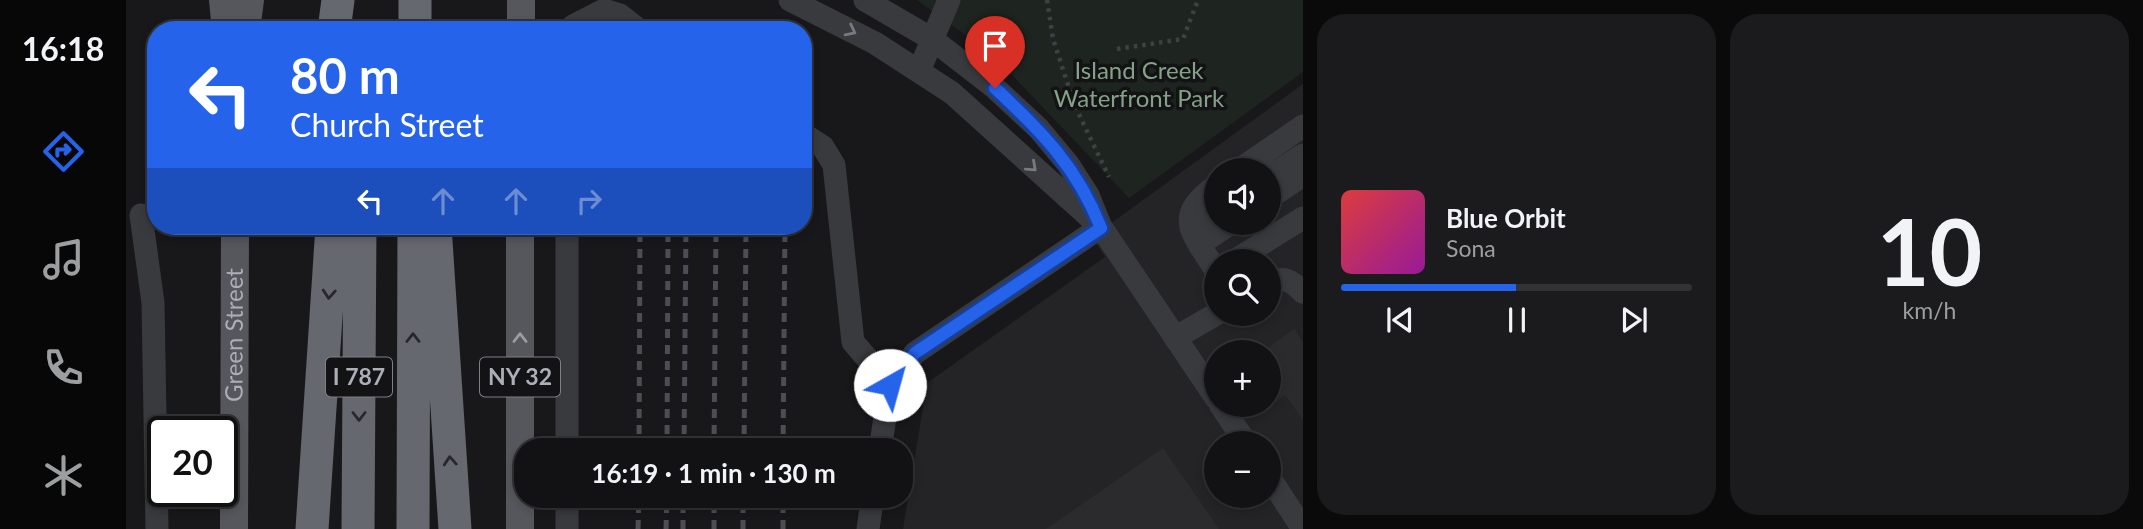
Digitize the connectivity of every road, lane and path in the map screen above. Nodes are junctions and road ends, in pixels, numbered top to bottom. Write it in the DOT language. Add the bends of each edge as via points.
graph roads {
  1 [pos="223,0"];
  2 [pos="250,0"];
  3 [pos="338,0"];
  4 [pos="355,0"];
  5 [pos="521,0"];
  6 [pos="790,0"];
  7 [pos="866,0"];
  8 [pos="949,0"];
  9 [pos="1046,0"];
  10 [pos="1198,0"];
  11 [pos="225,21"];
  12 [pos="247,21"];
  13 [pos="335,21"];
  14 [pos="356,21"];
  15 [pos="521,21"];
  16 [pos="581,21"];
  17 [pos="628,21"];
  18 [pos="932,39"];
  19 [pos="1117,50"];
  20 [pos="919,71"];
  21 [pos="1303,126"];
  22 [pos="812,140"];
  23 [pos="1303,155"];
  24 [pos="1256,158"];
  25 [pos="1281,169"];
  26 [pos="1303,175"];
  27 [pos="1109,177"];
  28 [pos="1281,190"];
  29 [pos="1204,194"];
  30 [pos="141,215"];
  31 [pos="1303,218"];
  32 [pos="1204,226"];
  33 [pos="1101,228"];
  34 [pos="1204,233"];
  35 [pos="235,235"];
  36 [pos="331,235"];
  37 [pos="360,235"];
  38 [pos="414,235"];
  39 [pos="436,235"];
  40 [pos="520,235"];
  41 [pos="567,235"];
  42 [pos="1196,236"];
  43 [pos="1253,249"];
  44 [pos="1204,250"];
  45 [pos="1281,279"];
  46 [pos="1303,292"];
  47 [pos="1204,321"];
  48 [pos="1175,338"];
  49 [pos="1204,380"];
  50 [pos="890,385"];
  51 [pos="567,438"];
  52 [pos="882,438"];
  53 [pos="1281,495"];
  54 [pos="567,508"];
  55 [pos="871,508"];
  56 [pos="157,529"];
  57 [pos="234,529"];
  58 [pos="312,529"];
  59 [pos="358,529"];
  60 [pos="412,529"];
  61 [pos="455,529"];
  62 [pos="520,529"];
  63 [pos="567,529"];
  64 [pos="868,529"];
  65 [pos="1303,529"];
  1 -- 11 [label="main road"];
  2 -- 12 [label="main road"];
  3 -- 13 [label="highway"];
  4 -- 14 [label="highway"];
  5 -- 15 [label="main road"];
  6 -- 20 [label="street, one-way"];
  7 -- 18 [label="street"];
  8 -- 18 [label="street"];
  9 -- 27 [label="path" via="1075,106"];
  10 -- 19 [label="path" via="1183,39"];
  16 -- 17 [label="street" via="604,10"];
  18 -- 20 [label="street"];
  18 -- 33 [label="street" via="1039,130 1068,164"];
  20 -- 33 [label="street, one-way" via="952,93"];
  21 -- 24 [label="street"];
  22 -- 50 [label="street" via="823,147 834,165 853,342"];
  23 -- 25 [label="street"];
  26 -- 28 [label="street"];
  29 -- 42 [label="street" via="1192,209"];
  30 -- 56 [label="street" via="153,303"];
  31 -- 43 [label="street"];
  32 -- 42 [label="street"];
  33 -- 48 [label="street"];
  33 -- 50 [label="street" via="915,353"];
  34 -- 42 [label="street"];
  35 -- 57 [label="main road, Green Street"];
  36 -- 58 [label="highway, one-way"];
  37 -- 59 [label="highway, I 787, one-way"];
  60 -- 38 [label="highway, I 787, one-way"];
  61 -- 39 [label="highway, one-way"];
  62 -- 40 [label="main road, NY 32, one-way"];
  41 -- 51 [label="street"];
  42 -- 44 [label="street"];
  45 -- 46 [label="street"];
  47 -- 48 [label="street"];
  48 -- 49 [label="street"];
  50 -- 52 [label="street"];
  53 -- 65 [label="street"];
  54 -- 63 [label="street"];
  55 -- 64 [label="street"];
}
